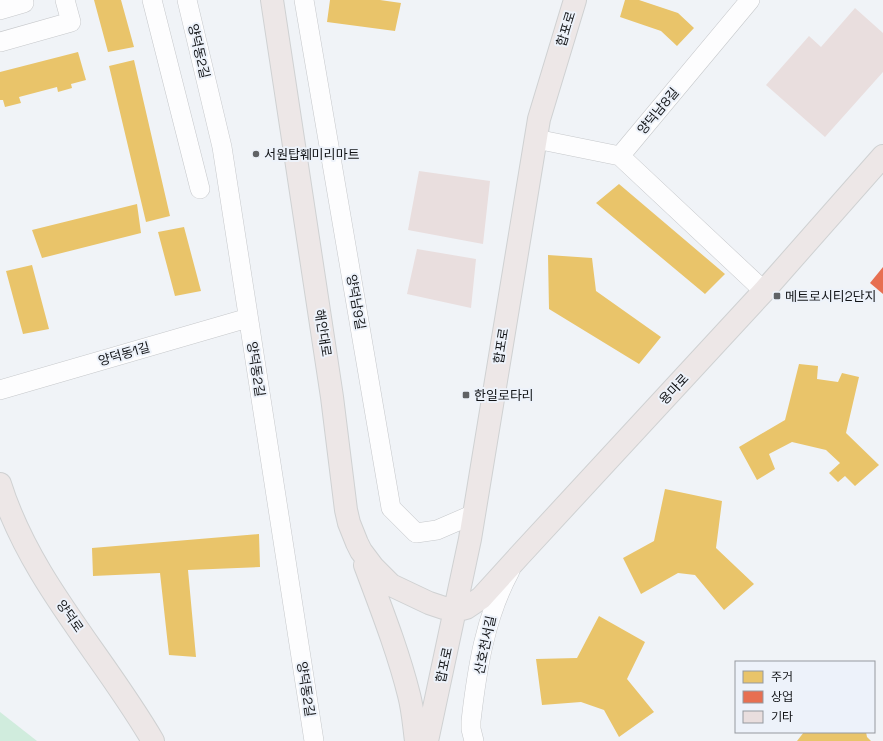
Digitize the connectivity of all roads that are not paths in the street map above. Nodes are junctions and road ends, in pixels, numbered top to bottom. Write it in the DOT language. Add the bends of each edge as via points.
graph roads {
  1 [pos="65,0"];
  2 [pos="152,0"];
  3 [pos="187,0"];
  4 [pos="272,0"];
  5 [pos="304,0"];
  6 [pos="575,0"];
  7 [pos="750,0"];
  8 [pos="24,3"];
  9 [pos="0,10"];
  10 [pos="0,42"];
  11 [pos="536,139"];
  12 [pos="620,156"];
  13 [pos="883,156"];
  14 [pos="200,189"];
  15 [pos="764,291"];
  16 [pos="248,318"];
  17 [pos="0,390"];
  18 [pos="0,484"];
  19 [pos="474,514"];
  20 [pos="357,543"];
  21 [pos="520,555"];
  22 [pos="455,611"];
  23 [pos="153,741"];
  24 [pos="314,741"];
  25 [pos="416,741"];
  26 [pos="427,741"];
  27 [pos="474,741"];
  1 -- 10 [label="street" via="70,22"];
  2 -- 14 [label="street"];
  3 -- 16 [label="street, 양덕동2길" via="222,147"];
  4 -- 20 [label="main road, 해안대로" via="332,397 346,510"];
  5 -- 19 [label="street, 양덕남9길" via="391,508 416,533 437,530"];
  6 -- 11 [label="main road, 합포로" via="539,119"];
  7 -- 12 [label="street, 양덕남8길"];
  8 -- 9 [label="street"];
  11 -- 12 [label="street"];
  11 -- 19 [label="main road, 합포로"];
  12 -- 15 [label="street"];
  13 -- 15 [label="main road, 용마로"];
  15 -- 21 [label="main road, 용마로"];
  16 -- 17 [label="street, 양덕동1길"];
  16 -- 24 [label="street, 양덕동2길"];
  18 -- 23 [label="main road, 양덕로" via="8,509 44,578 136,711"];
  19 -- 22 [label="main road, 합포로"];
  20 -- 22 [label="main road, 해안대로" via="373,568 391,585 424,601"];
  20 -- 25 [label="main road" via="404,676 410,697"];
  21 -- 22 [label="main road, 용마로" via="481,598 466,608"];
  21 -- 27 [label="street, 산호천서길" via="503,584 485,635 471,721"];
  22 -- 26 [label="main road, 합포로"];
}
